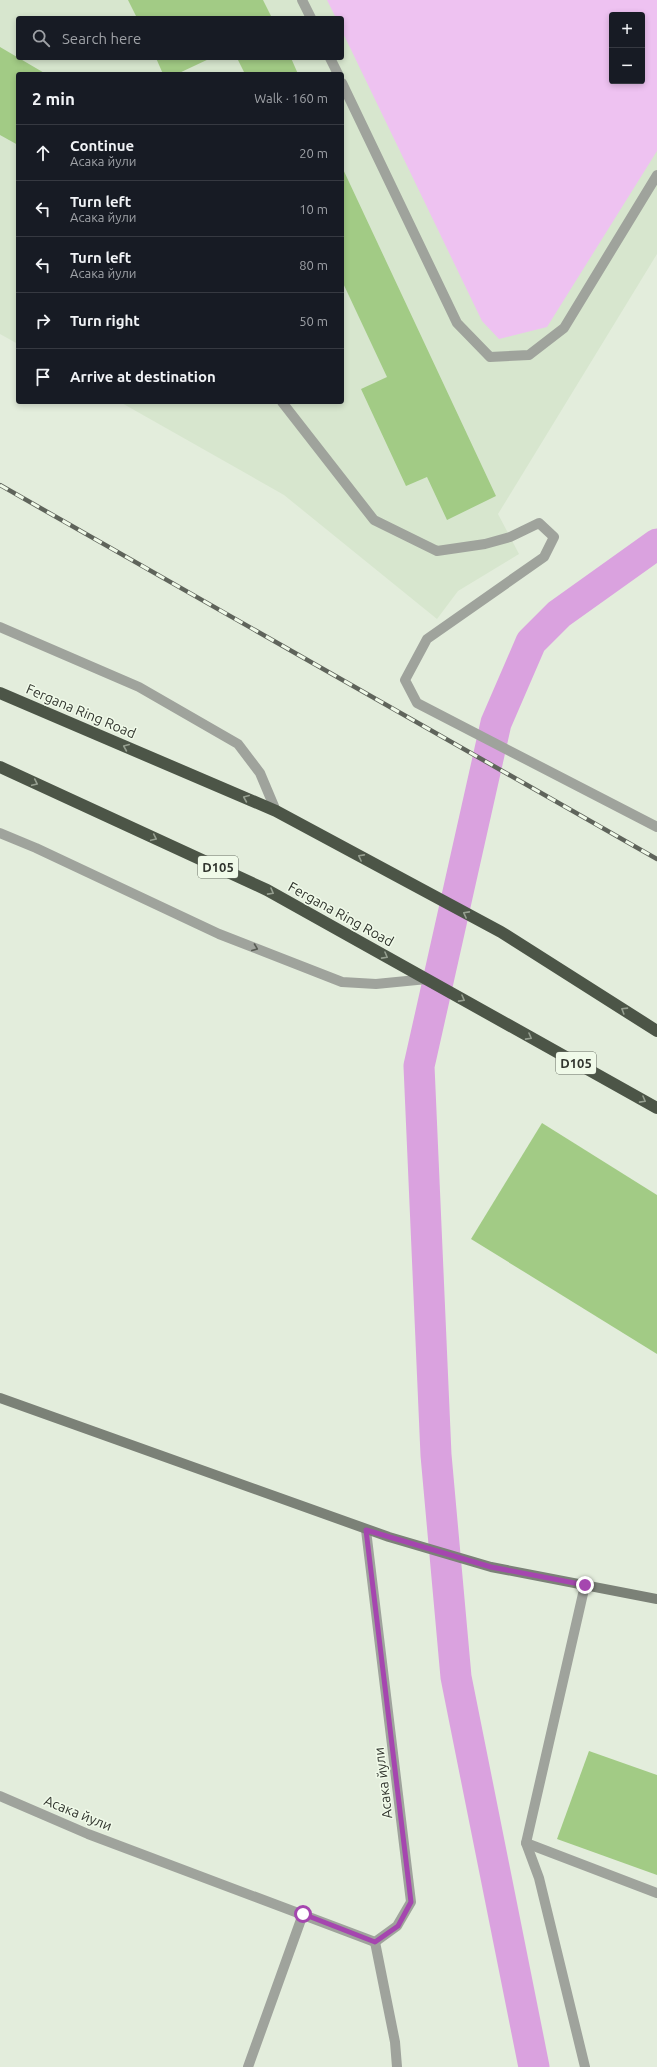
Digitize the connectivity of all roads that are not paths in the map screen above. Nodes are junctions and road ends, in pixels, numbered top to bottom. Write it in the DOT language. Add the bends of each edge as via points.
graph roads {
  1 [pos="302,0"];
  2 [pos="310,16"];
  3 [pos="331,60"];
  4 [pos="337,72"];
  5 [pos="344,87"];
  6 [pos="657,175"];
  7 [pos="284,404"];
  8 [pos="0,627"];
  9 [pos="0,693"];
  10 [pos="0,767"];
  11 [pos="276,811"];
  12 [pos="657,827"];
  13 [pos="0,833"];
  14 [pos="428,980"];
  15 [pos="657,1031"];
  16 [pos="657,1108"];
  17 [pos="0,1398"];
  18 [pos="366,1530"];
  19 [pos="585,1585"];
  20 [pos="657,1599"];
  21 [pos="0,1796"];
  22 [pos="526,1843"];
  23 [pos="657,1893"];
  24 [pos="303,1914"];
  25 [pos="375,1942"];
  26 [pos="248,2067"];
  27 [pos="397,2067"];
  28 [pos="585,2067"];
  1 -- 2 [label="street"];
  3 -- 4 [label="street"];
  5 -- 6 [label="street" via="457,324 490,357 529,355 564,328"];
  7 -- 12 [label="street" via="374,520 437,551 485,544 510,537 539,523 554,537 544,557 427,639 405,680 417,703"];
  8 -- 11 [label="street" via="139,687 238,744 260,773"];
  11 -- 9 [label="highway, Fergana Ring Road, one-way"];
  10 -- 14 [label="highway, Fergana Ring Road / D105, one-way" via="267,890"];
  15 -- 11 [label="highway, Fergana Ring Road, one-way" via="501,932"];
  13 -- 14 [label="street, one-way" via="219,934 342,982 376,984"];
  14 -- 16 [label="highway, Fergana Ring Road / D105, one-way"];
  17 -- 18 [label="main road"];
  18 -- 19 [label="main road" via="491,1567"];
  18 -- 25 [label="street, Асака йули" via="411,1902 398,1926"];
  19 -- 20 [label="main road"];
  19 -- 22 [label="street"];
  21 -- 24 [label="street, Асака йули" via="88,1834"];
  22 -- 23 [label="street"];
  22 -- 28 [label="street" via="539,1878"];
  24 -- 25 [label="street, Асака йули"];
  24 -- 26 [label="street"];
  25 -- 27 [label="street" via="395,2042"];
}
